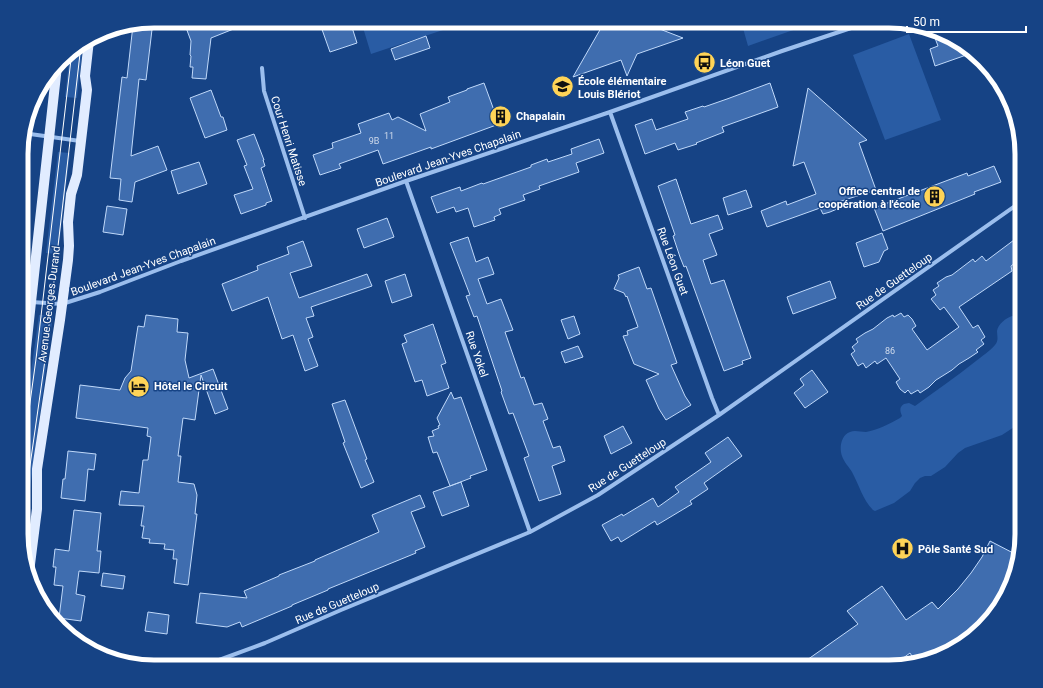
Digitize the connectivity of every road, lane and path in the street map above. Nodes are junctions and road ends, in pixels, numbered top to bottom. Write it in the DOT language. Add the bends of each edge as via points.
graph roads {
  1 [pos="851,28"];
  2 [pos="88,47"];
  3 [pos="262,68"];
  4 [pos="56,74"];
  5 [pos="610,112"];
  6 [pos="30,134"];
  7 [pos="50,136"];
  8 [pos="81,141"];
  9 [pos="406,181"];
  10 [pos="1015,206"];
  11 [pos="305,218"];
  12 [pos="31,302"];
  13 [pos="62,304"];
  14 [pos="28,330"];
  15 [pos="719,415"];
  16 [pos="530,532"];
  17 [pos="31,560"];
  18 [pos="219,660"];
  1 -- 5 [label="street, Boulevard Jean-Yves Chapalain"];
  2 -- 8 [label="main road, Avenue Georges Durand" via="85,76 87,90"];
  3 -- 11 [label="street, Cour Henri Matisse" via="264,91"];
  4 -- 7 [label="main road, Avenue Georges Durand"];
  5 -- 9 [label="street, Boulevard Jean-Yves Chapalain"];
  5 -- 15 [label="street, Rue Léon Guet"];
  6 -- 7 [label="street"];
  7 -- 8 [label="street"];
  7 -- 12 [label="main road, Avenue Georges Durand"];
  8 -- 13 [label="main road, Avenue Georges Durand" via="77,175 71,194 69,246"];
  9 -- 11 [label="street, Boulevard Jean-Yves Chapalain"];
  9 -- 16 [label="street, Rue Yokel"];
  10 -- 15 [label="street, Rue de Guetteloup"];
  11 -- 13 [label="street, Boulevard Jean-Yves Chapalain"];
  12 -- 13 [label="street, Boulevard Jean-Yves Chapalain"];
  12 -- 14 [label="main road, Avenue Georges Durand"];
  13 -- 17 [label="main road, Avenue Georges Durand" via="37,469 37,509"];
  15 -- 16 [label="street, Rue de Guetteloup" via="598,495"];
  16 -- 18 [label="street, Rue de Guetteloup"];
}
